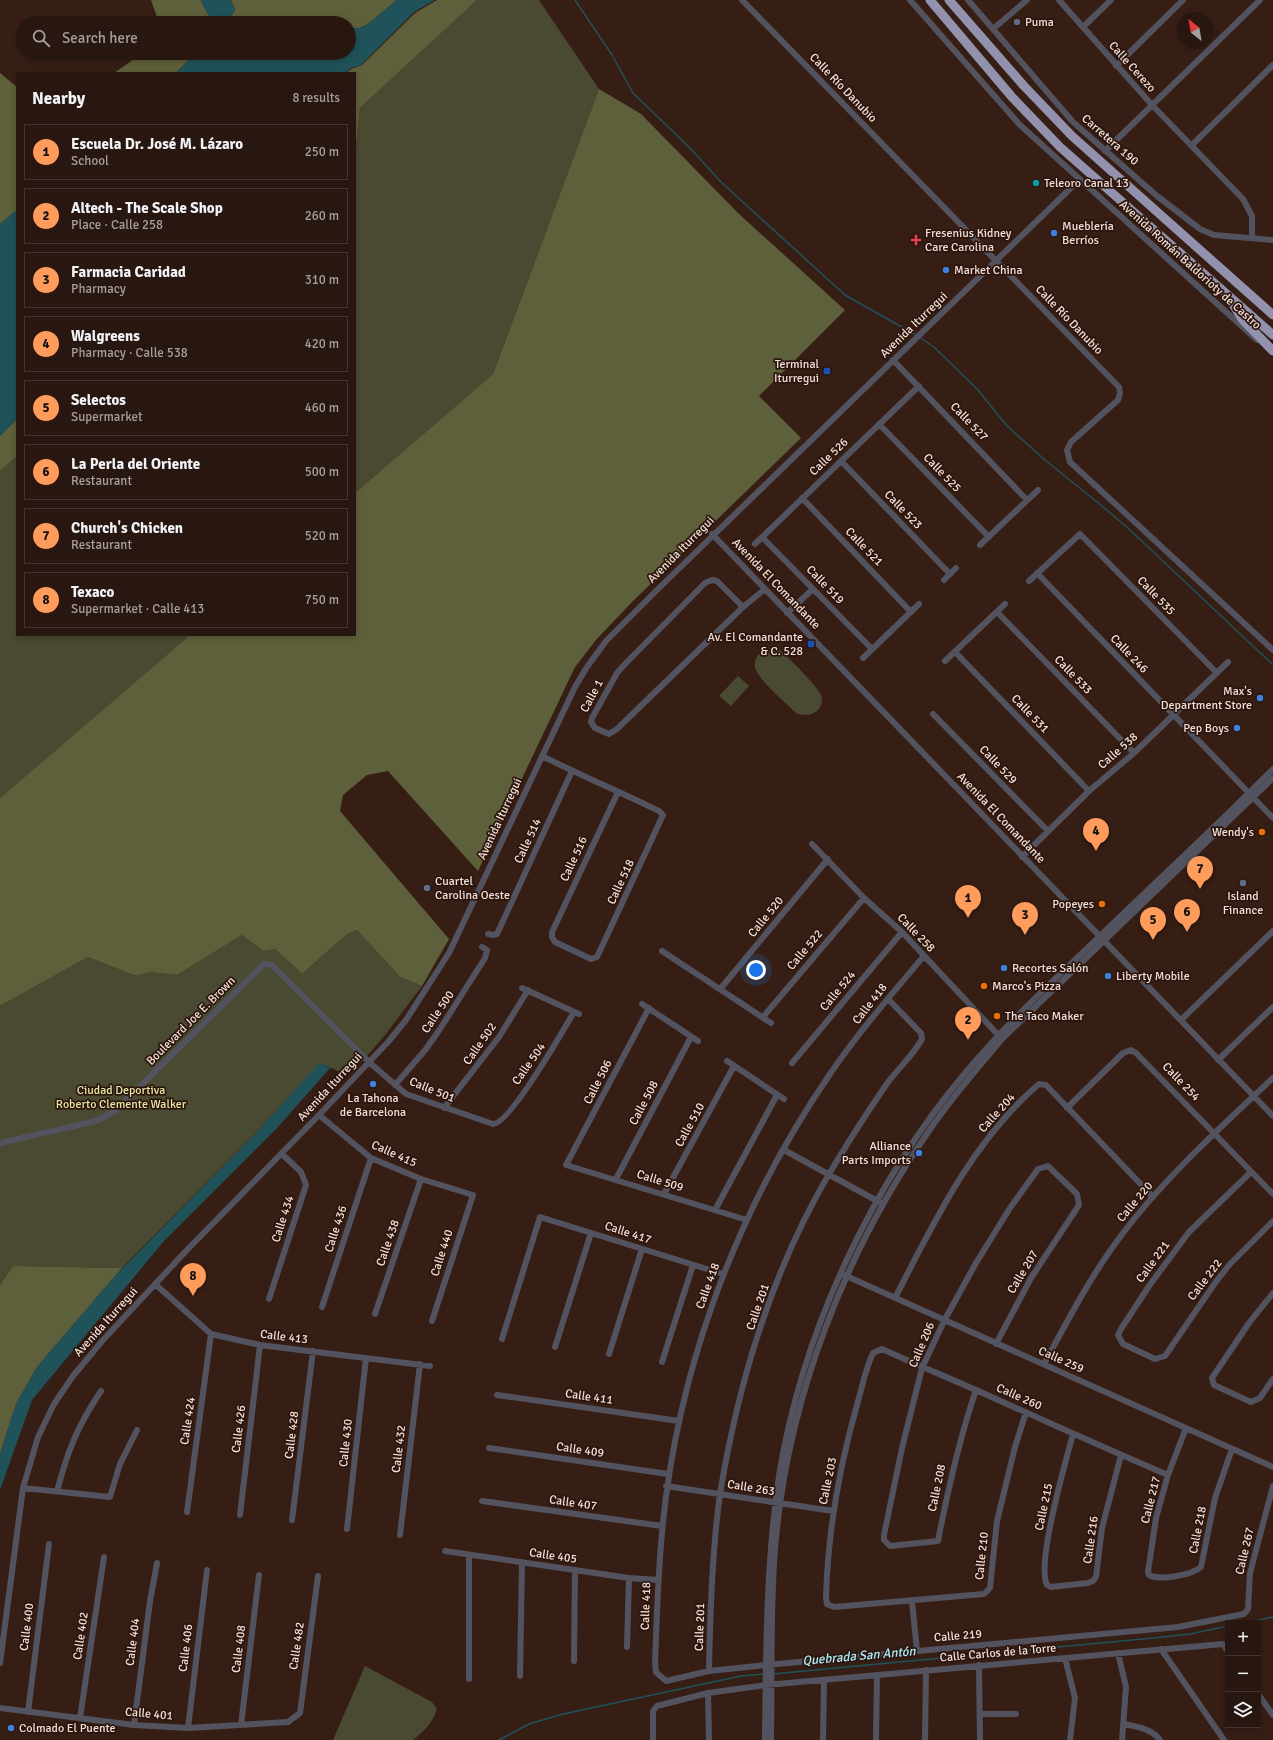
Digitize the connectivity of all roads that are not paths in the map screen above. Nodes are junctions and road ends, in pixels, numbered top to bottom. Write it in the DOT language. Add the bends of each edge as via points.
graph roads {
  1 [pos="742,0"];
  2 [pos="910,0"];
  3 [pos="930,0"];
  4 [pos="949,0"];
  5 [pos="968,0"];
  6 [pos="1027,0"];
  7 [pos="1059,0"];
  8 [pos="1111,0"];
  9 [pos="1183,0"];
  10 [pos="1260,0"];
  11 [pos="1083,27"];
  12 [pos="993,30"];
  13 [pos="1273,65"];
  14 [pos="1116,66"];
  15 [pos="1152,105"];
  16 [pos="1192,145"];
  17 [pos="1105,151"];
  18 [pos="1079,180"];
  19 [pos="1252,238"];
  20 [pos="1273,240"];
  21 [pos="996,260"];
  22 [pos="1226,293"];
  23 [pos="1273,315"];
  24 [pos="1273,335"];
  25 [pos="1273,350"];
  26 [pos="1273,356"];
  27 [pos="893,360"];
  28 [pos="919,386"];
  29 [pos="879,424"];
  30 [pos="840,461"];
  31 [pos="1038,490"];
  32 [pos="802,498"];
  33 [pos="1027,500"];
  34 [pos="712,534"];
  35 [pos="762,537"];
  36 [pos="989,537"];
  37 [pos="755,544"];
  38 [pos="980,545"];
  39 [pos="956,568"];
  40 [pos="1037,573"];
  41 [pos="950,574"];
  42 [pos="944,580"];
  43 [pos="1029,581"];
  44 [pos="813,589"];
  45 [pos="765,590"];
  46 [pos="919,604"];
  47 [pos="1005,604"];
  48 [pos="743,607"];
  49 [pos="911,612"];
  50 [pos="997,612"];
  51 [pos="787,613"];
  52 [pos="872,649"];
  53 [pos="1273,650"];
  54 [pos="955,652"];
  55 [pos="863,658"];
  56 [pos="945,661"];
  57 [pos="1228,662"];
  58 [pos="1217,673"];
  59 [pos="933,714"];
  60 [pos="1174,715"];
  61 [pos="1134,753"];
  62 [pos="542,756"];
  63 [pos="1273,769"];
  64 [pos="572,771"];
  65 [pos="1273,778"];
  66 [pos="1089,791"];
  67 [pos="618,792"];
  68 [pos="1251,795"];
  69 [pos="1273,818"];
  70 [pos="1048,831"];
  71 [pos="812,844"];
  72 [pos="1022,857"];
  73 [pos="828,859"];
  74 [pos="864,898"];
  75 [pos="1273,931"];
  76 [pos="902,932"];
  77 [pos="488,934"];
  78 [pos="1101,939"];
  79 [pos="482,947"];
  80 [pos="662,951"];
  81 [pos="597,957"];
  82 [pos="923,957"];
  83 [pos="721,988"];
  84 [pos="888,999"];
  85 [pos="642,1004"];
  86 [pos="1273,1006"];
  87 [pos="648,1008"];
  88 [pos="577,1013"];
  89 [pos="763,1017"];
  90 [pos="1181,1020"];
  91 [pos="771,1023"];
  92 [pos="691,1037"];
  93 [pos="1001,1037"];
  94 [pos="698,1041"];
  95 [pos="1218,1060"];
  96 [pos="369,1062"];
  97 [pos="727,1062"];
  98 [pos="792,1064"];
  99 [pos="734,1066"];
  100 [pos="1273,1078"];
  101 [pos="395,1085"];
  102 [pos="777,1095"];
  103 [pos="1254,1096"];
  104 [pos="784,1099"];
  105 [pos="444,1108"];
  106 [pos="1067,1108"];
  107 [pos="319,1115"];
  108 [pos="1273,1116"];
  109 [pos="496,1124"];
  110 [pos="1215,1133"];
  111 [pos="0,1143"];
  112 [pos="784,1150"];
  113 [pos="282,1154"];
  114 [pos="370,1158"];
  115 [pos="566,1165"];
  116 [pos="1251,1172"];
  117 [pos="829,1175"];
  118 [pos="1033,1175"];
  119 [pos="421,1178"];
  120 [pos="616,1179"];
  121 [pos="470,1194"];
  122 [pos="664,1194"];
  123 [pos="1273,1194"];
  124 [pos="1152,1196"];
  125 [pos="880,1202"];
  126 [pos="715,1210"];
  127 [pos="747,1220"];
  128 [pos="1273,1221"];
  129 [pos="591,1233"];
  130 [pos="642,1249"];
  131 [pos="693,1265"];
  132 [pos="723,1274"];
  133 [pos="844,1275"];
  134 [pos="155,1284"];
  135 [pos="1273,1293"];
  136 [pos="895,1298"];
  137 [pos="269,1299"];
  138 [pos="322,1307"];
  139 [pos="375,1314"];
  140 [pos="432,1321"];
  141 [pos="944,1321"];
  142 [pos="211,1334"];
  143 [pos="502,1339"];
  144 [pos="996,1344"];
  145 [pos="260,1345"];
  146 [pos="555,1346"];
  147 [pos="313,1351"];
  148 [pos="609,1354"];
  149 [pos="366,1358"];
  150 [pos="1163,1358"];
  151 [pos="662,1362"];
  152 [pos="420,1364"];
  153 [pos="1044,1364"];
  154 [pos="868,1365"];
  155 [pos="430,1366"];
  156 [pos="922,1368"];
  157 [pos="1273,1379"];
  158 [pos="976,1390"];
  159 [pos="101,1391"];
  160 [pos="497,1395"];
  161 [pos="1026,1412"];
  162 [pos="679,1421"];
  163 [pos="1186,1428"];
  164 [pos="137,1430"];
  165 [pos="1073,1434"];
  166 [pos="489,1448"];
  167 [pos="1232,1449"];
  168 [pos="1121,1455"];
  169 [pos="1273,1466"];
  170 [pos="668,1474"];
  171 [pos="1168,1476"];
  172 [pos="666,1486"];
  173 [pos="1273,1486"];
  174 [pos="23,1488"];
  175 [pos="57,1491"];
  176 [pos="720,1494"];
  177 [pos="482,1500"];
  178 [pos="778,1503"];
  179 [pos="832,1511"];
  180 [pos="187,1512"];
  181 [pos="240,1515"];
  182 [pos="292,1520"];
  183 [pos="662,1526"];
  184 [pos="347,1529"];
  185 [pos="400,1535"];
  186 [pos="49,1544"];
  187 [pos="887,1544"];
  188 [pos="445,1551"];
  189 [pos="469,1555"];
  190 [pos="104,1557"];
  191 [pos="522,1562"];
  192 [pos="157,1563"];
  193 [pos="207,1570"];
  194 [pos="576,1570"];
  195 [pos="259,1575"];
  196 [pos="318,1576"];
  197 [pos="1152,1577"];
  198 [pos="629,1578"];
  199 [pos="658,1580"];
  200 [pos="1047,1585"];
  201 [pos="912,1601"];
  202 [pos="827,1604"];
  203 [pos="1238,1615"];
  204 [pos="627,1647"];
  205 [pos="1225,1648"];
  206 [pos="1161,1649"];
  207 [pos="917,1651"];
  208 [pos="1118,1653"];
  209 [pos="1065,1658"];
  210 [pos="574,1661"];
  211 [pos="0,1663"];
  212 [pos="769,1665"];
  213 [pos="979,1665"];
  214 [pos="926,1670"];
  215 [pos="709,1671"];
  216 [pos="877,1675"];
  217 [pos="520,1676"];
  218 [pos="658,1676"];
  219 [pos="469,1680"];
  220 [pos="824,1680"];
  221 [pos="769,1685"];
  222 [pos="708,1693"];
  223 [pos="1261,1698"];
  224 [pos="0,1708"];
  225 [pos="28,1712"];
  226 [pos="980,1714"];
  227 [pos="1016,1714"];
  228 [pos="1273,1715"];
  229 [pos="295,1717"];
  230 [pos="80,1718"];
  231 [pos="1124,1724"];
  232 [pos="134,1725"];
  233 [pos="241,1725"];
  234 [pos="188,1728"];
  235 [pos="654,1740"];
  236 [pos="709,1740"];
  237 [pos="765,1740"];
  238 [pos="771,1740"];
  239 [pos="823,1740"];
  240 [pos="876,1740"];
  241 [pos="925,1740"];
  242 [pos="980,1740"];
  243 [pos="1070,1740"];
  244 [pos="1122,1740"];
  245 [pos="1160,1740"];
  246 [pos="1224,1740"];
  1 -- 21 [label="street, Calle Río Danubio"];
  2 -- 18 [label="street, Avenida Román Baldorioty de Castro" via="1013,118"];
  3 -- 22 [label="highway" via="1039,126 1086,171"];
  4 -- 23 [label="highway" via="1024,86 1072,136"];
  5 -- 12 [label="street, Carretera 190"];
  6 -- 12 [label="street"];
  7 -- 11 [label="street, Calle Cerezo"];
  8 -- 11 [label="street"];
  9 -- 14 [label="street"];
  10 -- 15 [label="street"];
  11 -- 14 [label="street, Calle Cerezo"];
  12 -- 17 [label="street, Carretera 190" via="1064,112"];
  13 -- 16 [label="street"];
  14 -- 15 [label="street, Calle Cerezo"];
  15 -- 16 [label="street, Calle Cerezo"];
  15 -- 17 [label="street"];
  16 -- 19 [label="street, Calle Cerezo" via="1243,199 1252,216"];
  17 -- 19 [label="street, Carretera 190" via="1200,229 1214,235"];
  18 -- 21 [label="street, Avenida Iturregui"];
  18 -- 26 [label="street, Avenida Román Baldorioty de Castro"];
  19 -- 20 [label="street, Carretera 190"];
  21 -- 27 [label="street, Avenida Iturregui"];
  21 -- 53 [label="street, Calle Río Danubio" via="1119,387 1118,400 1071,442 1067,450 1070,462"];
  22 -- 24 [label="highway"];
  22 -- 25 [label="highway" via="1242,319"];
  27 -- 28 [label="street, Calle 527"];
  27 -- 34 [label="street, Avenida Iturregui"];
  28 -- 29 [label="street, Calle 526"];
  28 -- 33 [label="street, Calle 527"];
  29 -- 30 [label="street, Calle 526"];
  29 -- 36 [label="street, Calle 525"];
  30 -- 32 [label="street, Calle 526"];
  30 -- 41 [label="street, Calle 523"];
  31 -- 33 [label="street"];
  32 -- 35 [label="street, Calle 526"];
  32 -- 49 [label="street, Calle 521"];
  33 -- 36 [label="street"];
  34 -- 45 [label="street, Avenida El Comandante"];
  34 -- 62 [label="street, Avenida Iturregui" via="600,649 575,686"];
  35 -- 37 [label="street, Calle 526"];
  35 -- 44 [label="street, Calle 519"];
  36 -- 38 [label="street"];
  39 -- 41 [label="street"];
  40 -- 43 [label="street"];
  40 -- 58 [label="street, Calle 535" via="1080,534"];
  40 -- 60 [label="street, Calle 246"];
  41 -- 42 [label="street"];
  44 -- 51 [label="street"];
  44 -- 52 [label="street, Calle 519"];
  45 -- 48 [label="street, Calle 1"];
  45 -- 51 [label="street, Avenida El Comandante"];
  46 -- 49 [label="street"];
  47 -- 50 [label="street"];
  48 -- 48 [label="street, Calle 1" via="617,729 607,733 592,726 592,718 617,673 705,583 717,581"];
  49 -- 52 [label="street"];
  50 -- 54 [label="street"];
  50 -- 61 [label="street, Calle 533"];
  51 -- 72 [label="street, Avenida El Comandante"];
  52 -- 55 [label="street"];
  54 -- 56 [label="street"];
  54 -- 66 [label="street, Calle 531"];
  57 -- 58 [label="street, Calle 538"];
  58 -- 60 [label="street, Calle 538"];
  59 -- 70 [label="street, Calle 529"];
  60 -- 61 [label="street, Calle 538"];
  60 -- 68 [label="street, Calle 246"];
  61 -- 66 [label="street, Calle 538"];
  62 -- 64 [label="street"];
  62 -- 96 [label="street, Avenida Iturregui" via="449,954 406,1020"];
  63 -- 68 [label="street"];
  64 -- 67 [label="street"];
  64 -- 77 [label="street, Calle 514" via="497,934"];
  65 -- 68 [label="street"];
  66 -- 70 [label="street, Calle 538"];
  67 -- 81 [label="street, Calle 518" via="663,815"];
  67 -- 81 [label="street, Calle 516" via="552,932 555,942 591,959"];
  68 -- 69 [label="street, Calle 246"];
  68 -- 78 [label="street"];
  70 -- 72 [label="street, Calle 538"];
  71 -- 73 [label="street, Calle 258"];
  72 -- 78 [label="street, Avenida El Comandante"];
  73 -- 74 [label="street, Calle 258"];
  73 -- 83 [label="street, Calle 520"];
  74 -- 76 [label="street, Calle 258"];
  74 -- 89 [label="street, Calle 522"];
  75 -- 90 [label="street"];
  76 -- 82 [label="street, Calle 258"];
  76 -- 98 [label="street, Calle 524"];
  78 -- 90 [label="street, Avenida El Comandante"];
  78 -- 93 [label="street"];
  79 -- 101 [label="street, Calle 500" via="487,950 485,958 452,1012 426,1049"];
  80 -- 83 [label="street"];
  82 -- 84 [label="street, Calle 418"];
  82 -- 93 [label="street, Calle 258"];
  83 -- 89 [label="street"];
  84 -- 112 [label="street, Calle 418" via="830,1074"];
  84 -- 117 [label="street, Calle 201" via="921,1033 922,1039 886,1084"];
  85 -- 87 [label="street"];
  86 -- 95 [label="street"];
  87 -- 92 [label="street"];
  87 -- 115 [label="street, Calle 506"];
  88 -- 105 [label="street, Calle 502" via="525,989 499,1037"];
  88 -- 109 [label="street, Calle 504" via="531,1082"];
  89 -- 91 [label="street"];
  90 -- 95 [label="street, Avenida El Comandante"];
  92 -- 94 [label="street"];
  92 -- 120 [label="street, Calle 508"];
  93 -- 125 [label="street" via="931,1127"];
  95 -- 103 [label="street, Avenida El Comandante"];
  96 -- 101 [label="street, Calle 501"];
  96 -- 107 [label="street, Avenida Iturregui"];
  96 -- 111 [label="street, Boulevard Joe E. Brown" via="272,965 264,964 114,1111 96,1121"];
  97 -- 99 [label="street"];
  99 -- 102 [label="street"];
  99 -- 122 [label="street, Calle 510"];
  100 -- 103 [label="street, Calle 220"];
  101 -- 105 [label="street, Calle 501" via="406,1094"];
  102 -- 104 [label="street"];
  102 -- 126 [label="street"];
  103 -- 108 [label="street, Avenida El Comandante"];
  103 -- 110 [label="street, Calle 220"];
  105 -- 109 [label="street, Calle 501"];
  106 -- 110 [label="street, Calle 254" via="1123,1054 1131,1050"];
  106 -- 124 [label="street, Calle 204"];
  106 -- 136 [label="street, Calle 204" via="1046,1085 1039,1084 993,1130 950,1195"];
  107 -- 113 [label="street, Avenida Iturregui"];
  107 -- 114 [label="street, Calle 415"];
  110 -- 116 [label="street, Calle 254"];
  110 -- 124 [label="street, Calle 220"];
  112 -- 117 [label="street"];
  112 -- 127 [label="street, Calle 418"];
  113 -- 134 [label="street, Avenida Iturregui"];
  113 -- 137 [label="street, Calle 434" via="301,1172 306,1185"];
  114 -- 119 [label="street, Calle 415"];
  114 -- 138 [label="street, Calle 436"];
  115 -- 120 [label="street, Calle 509"];
  116 -- 123 [label="street, Calle 254"];
  116 -- 150 [label="street, Calle 221" via="1189,1232 1149,1286 1118,1335 1122,1344 1155,1359"];
  117 -- 125 [label="street"];
  117 -- 176 [label="street, Calle 201" via="796,1240 765,1317 749,1367"];
  118 -- 141 [label="street, Calle 206" via="983,1251"];
  118 -- 144 [label="street, Calle 207" via="1038,1168 1048,1166 1077,1194 1079,1205 1031,1278"];
  119 -- 121 [label="street, Calle 415"];
  119 -- 139 [label="street, Calle 438"];
  120 -- 122 [label="street, Calle 509"];
  121 -- 140 [label="street, Calle 440" via="473,1195"];
  122 -- 126 [label="street, Calle 509"];
  124 -- 153 [label="street, Calle 220" via="1088,1283"];
  125 -- 133 [label="street"];
  126 -- 127 [label="street, Calle 509"];
  127 -- 132 [label="street, Calle 418"];
  128 -- 150 [label="street, Calle 222" via="1230,1264"];
  129 -- 130 [label="street, Calle 417"];
  129 -- 143 [label="street, Calle 417" via="540,1217"];
  129 -- 146 [label="street"];
  130 -- 131 [label="street, Calle 417"];
  130 -- 148 [label="street"];
  131 -- 132 [label="street, Calle 417"];
  131 -- 151 [label="street"];
  132 -- 162 [label="street, Calle 418" via="697,1349"];
  133 -- 136 [label="street, Calle 259"];
  133 -- 178 [label="street" via="816,1335 802,1378 787,1437"];
  134 -- 142 [label="street, Calle 413"];
  134 -- 174 [label="street, Avenida Iturregui" via="62,1390 38,1437"];
  135 -- 157 [label="street" via="1212,1378 1214,1385 1251,1402 1260,1398"];
  136 -- 141 [label="street, Calle 259"];
  141 -- 144 [label="street, Calle 259"];
  141 -- 156 [label="street, Calle 206"];
  142 -- 145 [label="street, Calle 413"];
  142 -- 180 [label="street, Calle 424"];
  144 -- 153 [label="street, Calle 259"];
  145 -- 147 [label="street, Calle 413"];
  145 -- 181 [label="street, Calle 426"];
  147 -- 149 [label="street, Calle 413"];
  147 -- 182 [label="street, Calle 428"];
  149 -- 152 [label="street, Calle 413"];
  149 -- 184 [label="street, Calle 430"];
  152 -- 155 [label="street, Calle 413"];
  152 -- 185 [label="street, Calle 432"];
  153 -- 163 [label="street, Calle 259"];
  154 -- 156 [label="street, Calle 260" via="873,1353 882,1349"];
  154 -- 179 [label="street, Calle 203"];
  156 -- 158 [label="street, Calle 260"];
  156 -- 187 [label="street, Calle 206" via="884,1535"];
  158 -- 161 [label="street, Calle 260"];
  158 -- 187 [label="street, Calle 208" via="957,1450 938,1541 893,1547"];
  159 -- 175 [label="street" via="85,1414 73,1439"];
  160 -- 162 [label="street, Calle 411"];
  161 -- 165 [label="street, Calle 260"];
  161 -- 201 [label="street, Calle 210" via="1014,1446 997,1521 990,1588 984,1594"];
  162 -- 170 [label="street, Calle 418"];
  163 -- 167 [label="street, Calle 259"];
  163 -- 171 [label="street, Calle 217"];
  164 -- 175 [label="street" via="120,1464 110,1497"];
  165 -- 168 [label="street, Calle 260"];
  165 -- 200 [label="street, Calle 215" via="1058,1488 1050,1530 1045,1576"];
  166 -- 170 [label="street, Calle 409"];
  167 -- 169 [label="street, Calle 259"];
  167 -- 197 [label="street, Calle 218" via="1215,1498 1201,1567 1196,1572 1159,1579"];
  168 -- 171 [label="street, Calle 260"];
  168 -- 200 [label="street, Calle 216" via="1102,1528 1096,1577 1088,1583 1051,1587"];
  170 -- 172 [label="street, Calle 418"];
  171 -- 197 [label="street, Calle 217" via="1156,1518 1148,1572"];
  172 -- 176 [label="street, Calle 263"];
  172 -- 183 [label="street, Calle 418"];
  173 -- 203 [label="street, Calle 267" via="1250,1573 1248,1609 1244,1614"];
  174 -- 175 [label="street"];
  174 -- 211 [label="street, Avenida Iturregui"];
  176 -- 178 [label="street, Calle 263"];
  176 -- 215 [label="street, Calle 201"];
  177 -- 183 [label="street, Calle 407"];
  178 -- 179 [label="street, Calle 263"];
  178 -- 212 [label="street"];
  179 -- 202 [label="street, Calle 203" via="827,1555"];
  183 -- 199 [label="street, Calle 418"];
  186 -- 225 [label="street, Calle 400"];
  188 -- 189 [label="street, Calle 405"];
  189 -- 191 [label="street, Calle 405"];
  189 -- 219 [label="street"];
  190 -- 230 [label="street, Calle 402"];
  191 -- 194 [label="street, Calle 405"];
  191 -- 217 [label="street"];
  192 -- 232 [label="street, Calle 404"];
  193 -- 234 [label="street, Calle 406"];
  194 -- 198 [label="street, Calle 405"];
  194 -- 210 [label="street"];
  195 -- 233 [label="street, Calle 408"];
  196 -- 229 [label="street, Calle 482" via="300,1713"];
  198 -- 199 [label="street, Calle 405"];
  198 -- 204 [label="street"];
  199 -- 218 [label="street, Calle 418"];
  201 -- 202 [label="street, Calle 210" via="834,1607"];
  201 -- 207 [label="street"];
  203 -- 207 [label="street, Calle 219" via="1178,1626"];
  205 -- 206 [label="street, Calle Carlos de la Torre" via="1222,1644"];
  206 -- 208 [label="street, Calle Carlos de la Torre"];
  206 -- 246 [label="street"];
  207 -- 212 [label="street, Calle 219"];
  208 -- 209 [label="street, Calle Carlos de la Torre"];
  208 -- 231 [label="street" via="1126,1687"];
  209 -- 213 [label="street, Calle Carlos de la Torre"];
  209 -- 243 [label="street" via="1075,1698"];
  212 -- 215 [label="street, Calle 219"];
  212 -- 221 [label="street"];
  213 -- 214 [label="street, Calle Carlos de la Torre"];
  213 -- 226 [label="street"];
  214 -- 216 [label="street, Calle Carlos de la Torre"];
  214 -- 241 [label="street"];
  215 -- 218 [label="street, Calle 219" via="666,1681"];
  216 -- 220 [label="street, Calle Carlos de la Torre"];
  216 -- 240 [label="street"];
  220 -- 221 [label="street, Calle Carlos de la Torre"];
  220 -- 239 [label="street"];
  221 -- 222 [label="street, Calle Carlos de la Torre"];
  221 -- 237 [label="street"];
  221 -- 238 [label="street"];
  222 -- 235 [label="street, Calle Carlos de la Torre" via="657,1706 654,1711"];
  222 -- 236 [label="street"];
  223 -- 228 [label="street"];
  224 -- 225 [label="street, Calle 401"];
  225 -- 230 [label="street, Calle 401"];
  226 -- 227 [label="street"];
  226 -- 242 [label="street"];
  229 -- 233 [label="street, Calle 401" via="288,1722"];
  230 -- 232 [label="street, Calle 401"];
  231 -- 244 [label="street"];
  231 -- 245 [label="street" via="1142,1728"];
  232 -- 234 [label="street, Calle 401"];
  233 -- 234 [label="street, Calle 401"];
}
